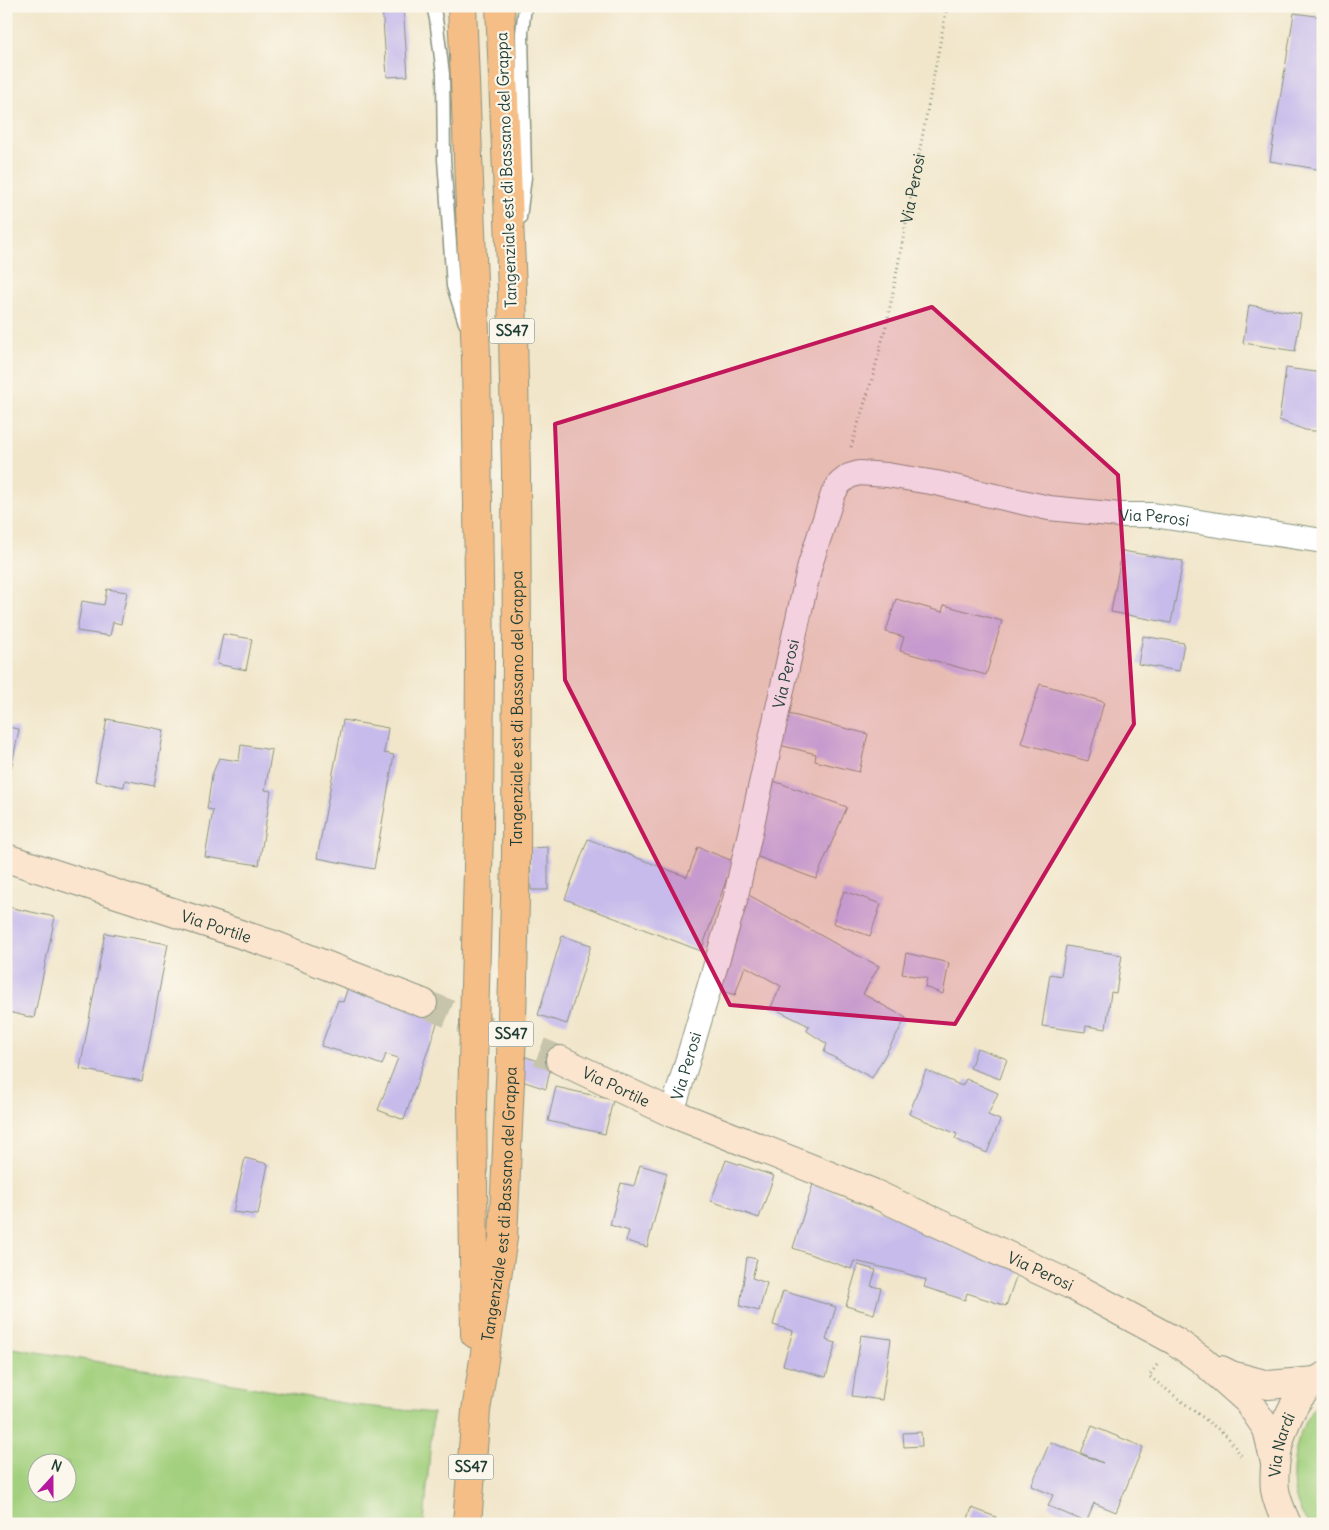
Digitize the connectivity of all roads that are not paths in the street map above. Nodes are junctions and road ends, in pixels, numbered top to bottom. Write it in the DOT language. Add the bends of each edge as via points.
graph roads {
  1 [pos="433,6"];
  2 [pos="462,6"];
  3 [pos="500,6"];
  4 [pos="525,6"];
  5 [pos="512,290"];
  6 [pos="476,357"];
  7 [pos="1323,541"];
  8 [pos="6,858"];
  9 [pos="422,1004"];
  10 [pos="560,1060"];
  11 [pos="672,1113"];
  12 [pos="1202,1360"];
  13 [pos="1319,1379"];
  14 [pos="476,1411"];
  15 [pos="1275,1463"];
  16 [pos="467,1524"];
  17 [pos="1287,1524"];
  1 -- 6 [label="lane" via="443,74 444,159 453,286"];
  2 -- 6 [label="highway, Tangenziale est di Bassano del Grappa / SS47"];
  3 -- 5 [label="highway, Tangenziale est di Bassano del Grappa / SS47"];
  4 -- 5 [label="lane" via="522,33 525,177"];
  5 -- 14 [label="highway, Tangenziale est di Bassano del Grappa / SS47" via="517,665 511,1059 503,1238"];
  6 -- 14 [label="highway, Tangenziale est di Bassano del Grappa / SS47" via="480,664 472,1105"];
  7 -- 11 [label="street, Via Perosi" via="1153,515 1048,508 887,475 859,473 840,483 832,494 810,565 735,900"];
  8 -- 9 [label="street, Via Portile" via="274,945"];
  10 -- 11 [label="street, Via Portile"];
  11 -- 12 [label="street, Via Perosi" via="873,1193 1073,1286 1175,1341"];
  12 -- 13 [label="street" via="1231,1375 1268,1385"];
  12 -- 15 [label="street" via="1247,1400 1267,1429"];
  13 -- 15 [label="street, Via Nardi" via="1302,1394 1289,1415"];
  14 -- 16 [label="highway, Tangenziale est di Bassano del Grappa / SS47"];
  15 -- 17 [label="street, Via Nardi" via="1275,1491"];
}
